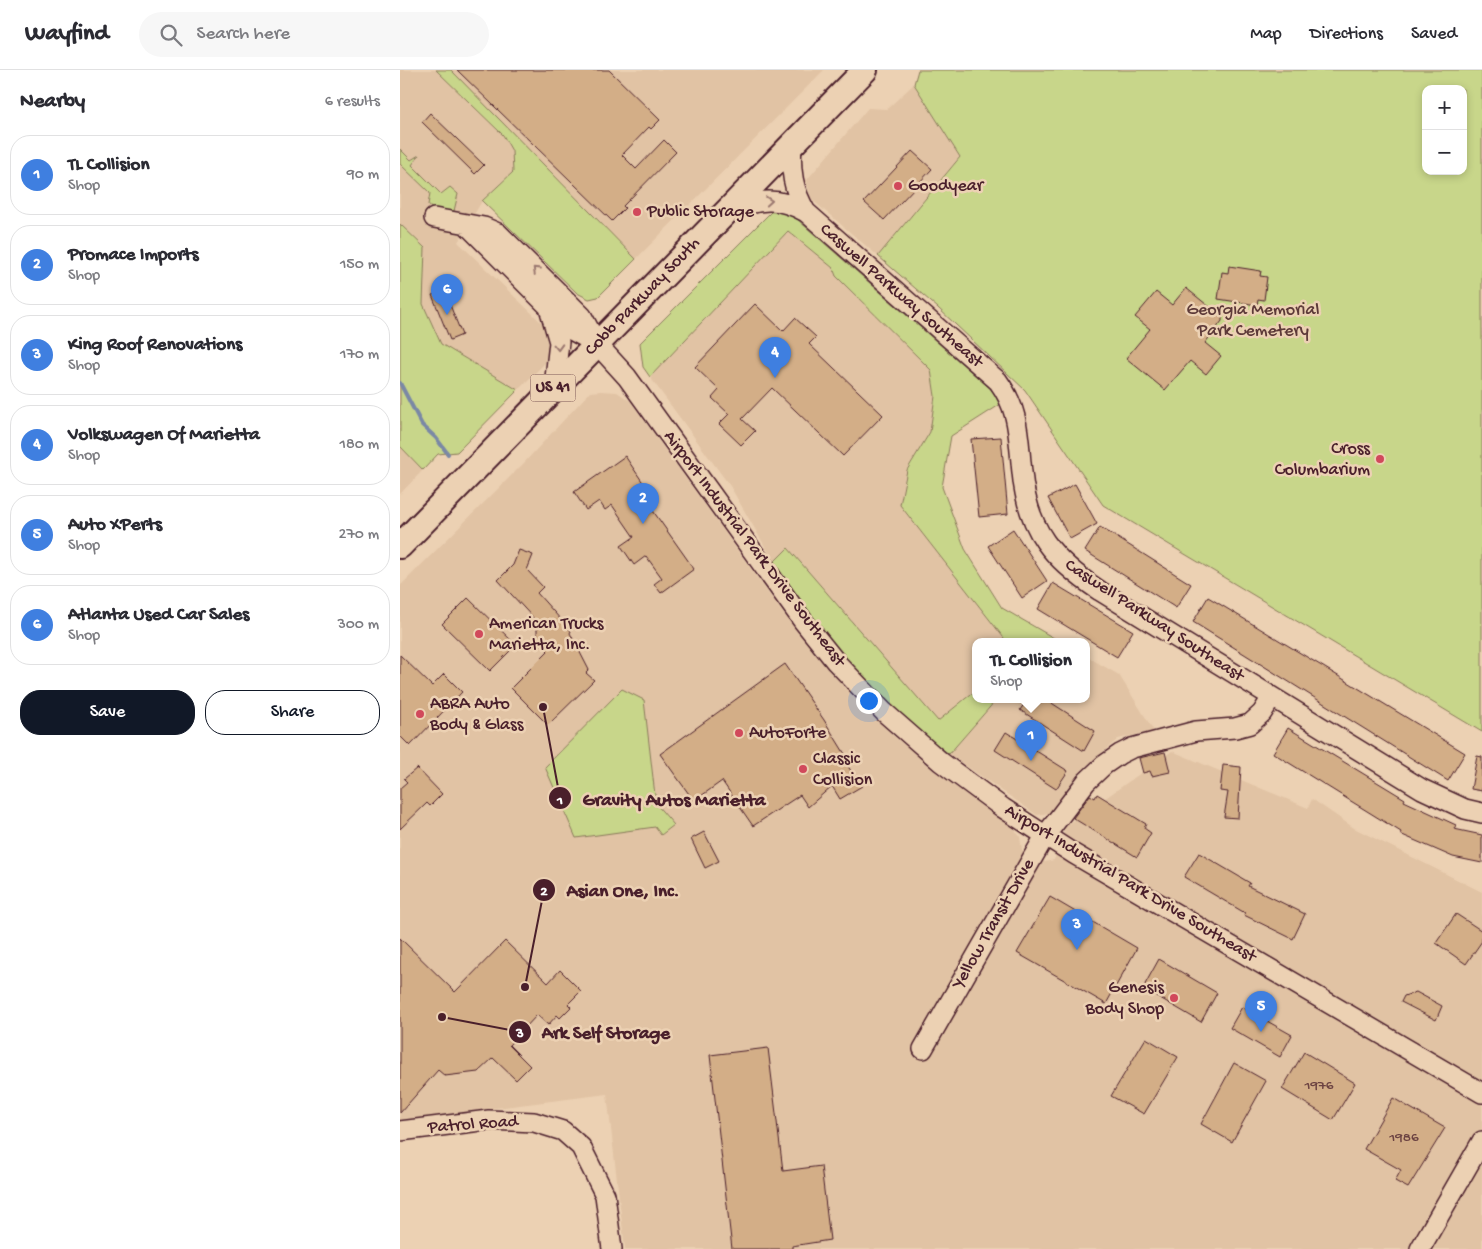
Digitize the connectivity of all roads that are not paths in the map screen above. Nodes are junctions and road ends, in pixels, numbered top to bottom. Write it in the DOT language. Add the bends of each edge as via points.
graph roads {
  1 [pos="865,70"];
  2 [pos="792,145"];
  3 [pos="730,209"];
  4 [pos="806,212"];
  5 [pos="434,218"];
  6 [pos="467,225"];
  7 [pos="548,307"];
  8 [pos="597,344"];
  9 [pos="554,387"];
  10 [pos="400,546"];
  11 [pos="1272,697"];
  12 [pos="1482,813"];
  13 [pos="1045,836"];
  14 [pos="923,1049"];
  15 [pos="1482,1093"];
  16 [pos="400,1131"];
  17 [pos="1482,1141"];
  18 [pos="612,1249"];
  19 [pos="1420,1249"];
  1 -- 2 [label="main road, Cobb Parkway South / US 41"];
  2 -- 3 [label="main road, Cobb Parkway South / US 41"];
  2 -- 4 [label="street, Caswell Parkway Southeast" via="793,181"];
  3 -- 4 [label="street, Caswell Parkway Southeast, one-way" via="776,200"];
  3 -- 8 [label="main road, Cobb Parkway South / US 41"];
  4 -- 11 [label="street, Caswell Parkway Southeast" via="998,381 1009,396 1016,415 1023,483 1030,513 1045,542 1064,566"];
  5 -- 6 [label="street"];
  6 -- 7 [label="street"];
  8 -- 6 [label="street, one-way" via="582,316 498,233"];
  7 -- 8 [label="street" via="573,331"];
  7 -- 9 [label="street, one-way" via="559,342"];
  8 -- 9 [label="main road, Cobb Parkway South / US 41"];
  8 -- 13 [label="street, Airport Industrial Park Drive Southeast" via="627,377 836,662 884,712 941,762"];
  9 -- 10 [label="main road, Cobb Parkway South / US 41"];
  11 -- 12 [label="street, Caswell Parkway Southeast" via="1422,789"];
  11 -- 13 [label="street, Yellow Transit Drive" via="1250,724 1196,731 1120,754 1086,782"];
  13 -- 14 [label="street, Yellow Transit Drive"];
  13 -- 15 [label="street, Airport Industrial Park Drive Southeast"];
  16 -- 18 [label="street, Patrol Road" via="496,1120 534,1122 563,1132 581,1147 605,1196"];
  17 -- 19 [label="street"];
}
